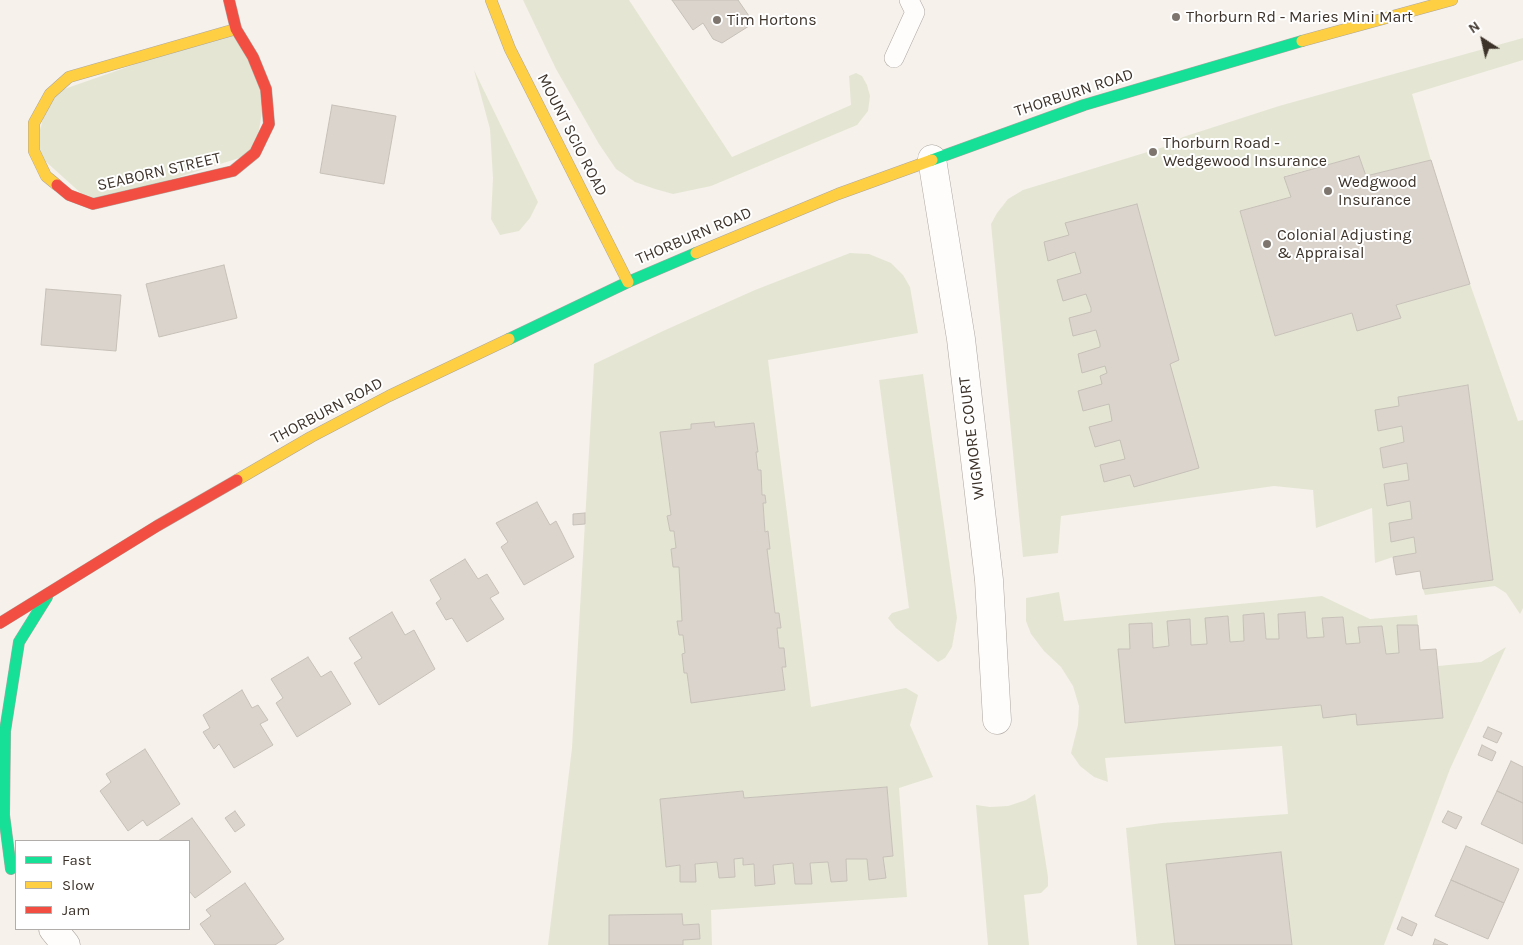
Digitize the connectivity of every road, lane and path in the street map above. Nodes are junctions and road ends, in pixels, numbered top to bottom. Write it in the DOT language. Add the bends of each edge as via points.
graph roads {
  1 [pos="229,0"];
  2 [pos="491,0"];
  3 [pos="909,0"];
  4 [pos="1452,0"];
  5 [pos="1421,4"];
  6 [pos="236,28"];
  7 [pos="894,58"];
  8 [pos="932,159"];
  9 [pos="628,282"];
  10 [pos="50,591"];
  11 [pos="17,600"];
  12 [pos="0,624"];
  13 [pos="997,720"];
  14 [pos="7,865"];
  15 [pos="55,930"];
  16 [pos="66,945"];
  1 -- 6 [label="main road, SEABORN STREET"];
  2 -- 9 [label="main road, MOUNT SCIO ROAD" via="510,49"];
  3 -- 7 [label="lane" via="915,12"];
  4 -- 5 [label="main road, THORBURN ROAD"];
  5 -- 8 [label="main road, THORBURN ROAD" via="1084,105"];
  6 -- 6 [label="main road, SEABORN STREET" via="266,89 269,124 255,153 233,171 93,204 68,195 46,176 34,151 34,123 50,94 69,78"];
  8 -- 9 [label="main road, THORBURN ROAD" via="838,194"];
  8 -- 13 [label="street, WIGMORE COURT" via="960,339 990,580"];
  9 -- 10 [label="main road, THORBURN ROAD" via="389,396 319,433"];
  10 -- 11 [label="main road"];
  10 -- 12 [label="main road, THORBURN ROAD"];
  10 -- 14 [label="main road" via="19,642 7,710 4,815"];
  15 -- 16 [label="street"];
}
